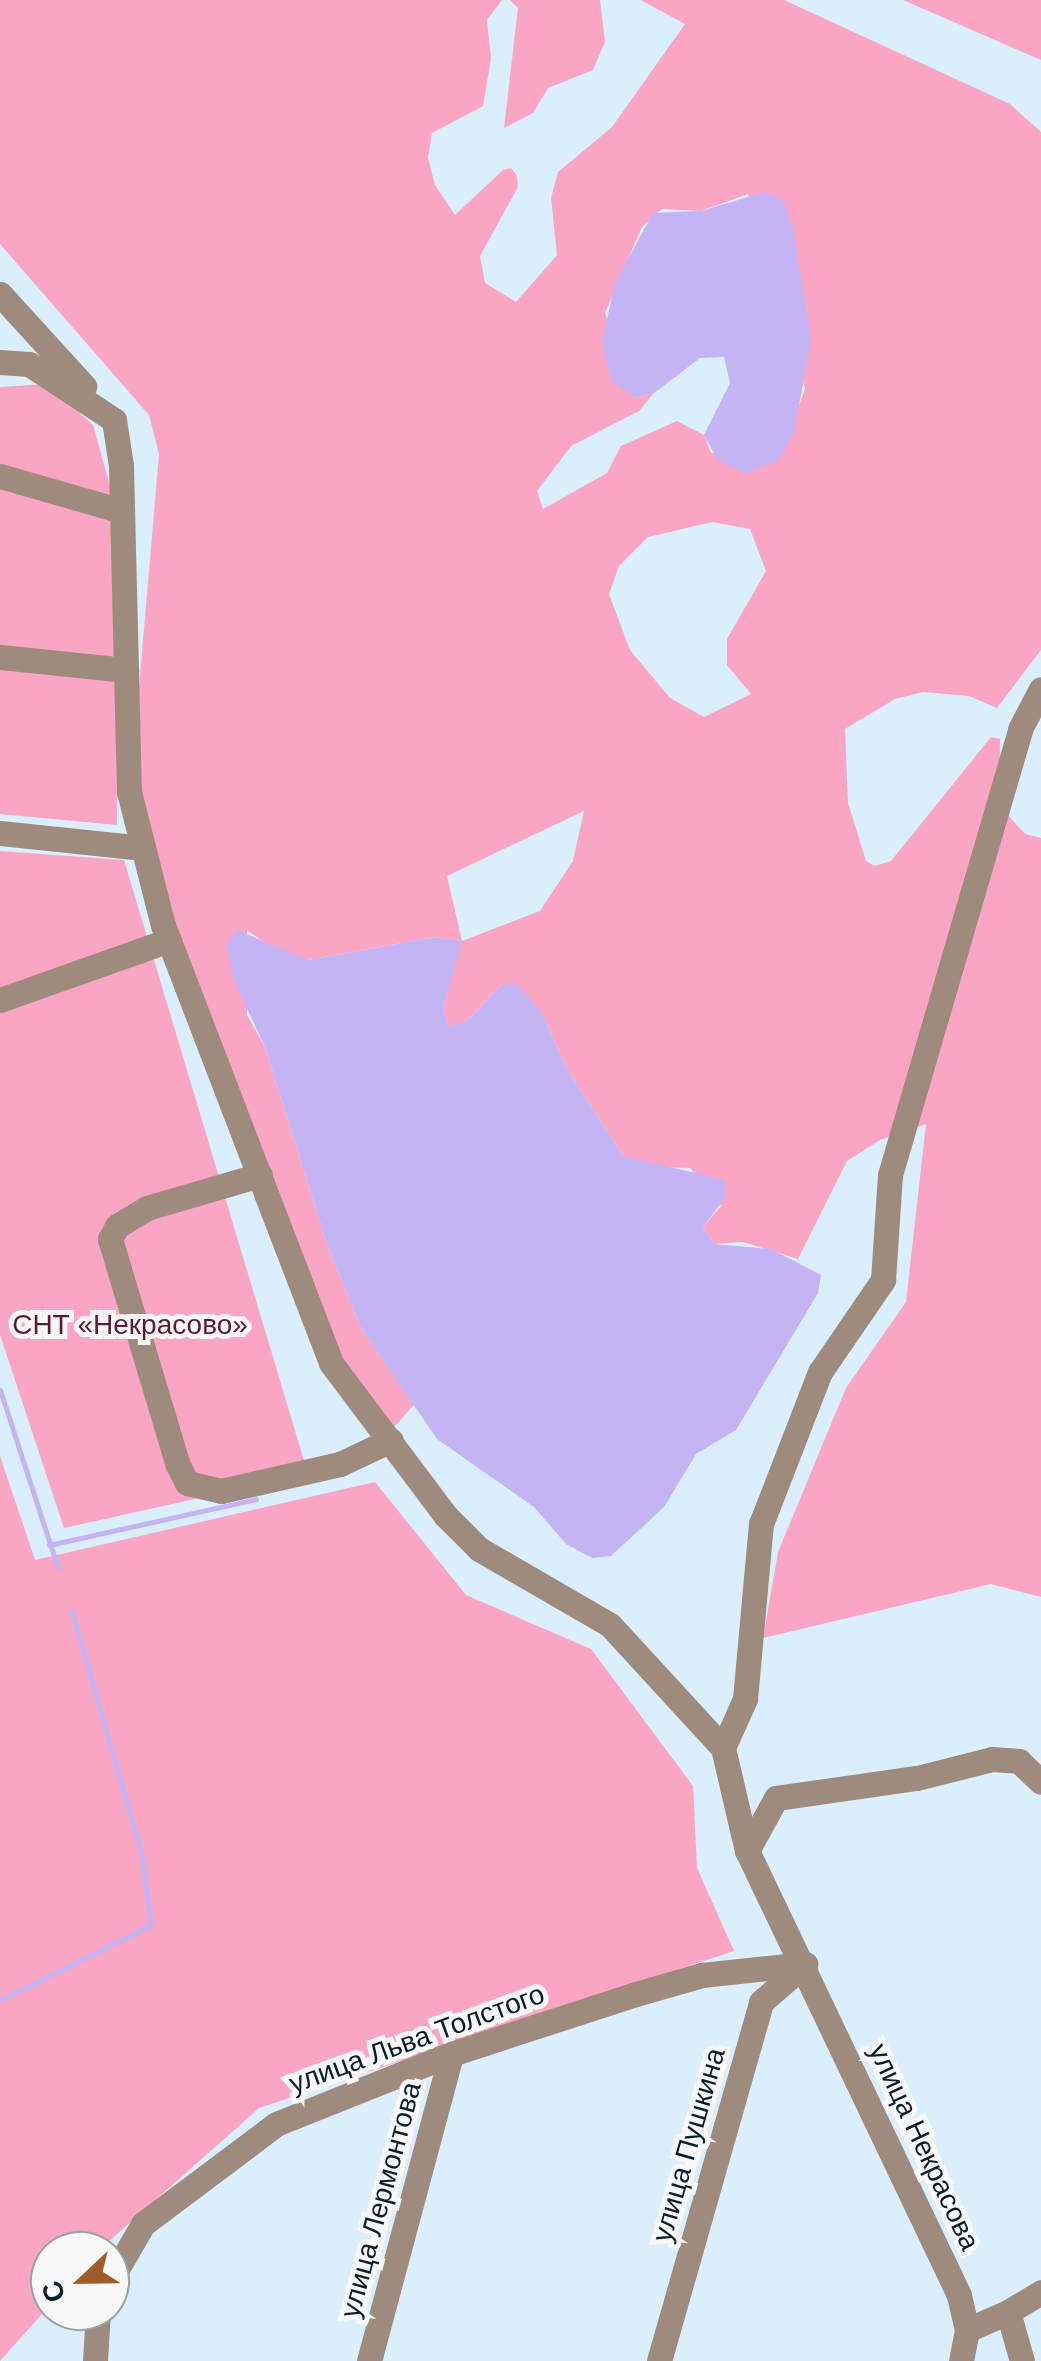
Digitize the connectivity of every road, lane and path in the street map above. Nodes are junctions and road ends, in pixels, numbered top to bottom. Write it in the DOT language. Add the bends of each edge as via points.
graph roads {
  1 [pos="0,294"];
  2 [pos="0,362"];
  3 [pos="114,420"];
  4 [pos="0,476"];
  5 [pos="122,511"];
  6 [pos="0,657"];
  7 [pos="126,670"];
  8 [pos="1041,689"];
  9 [pos="0,833"];
  10 [pos="144,848"];
  11 [pos="169,940"];
  12 [pos="0,1000"];
  13 [pos="260,1175"];
  14 [pos="391,1440"];
  15 [pos="723,1748"];
  16 [pos="1041,1782"];
  17 [pos="747,1851"];
  18 [pos="805,1964"];
  19 [pos="451,2054"];
  20 [pos="130,2245"];
  21 [pos="1041,2292"];
  22 [pos="1008,2312"];
  23 [pos="968,2330"];
  24 [pos="97,2331"];
  25 [pos="95,2361"];
  26 [pos="368,2361"];
  27 [pos="659,2361"];
  28 [pos="961,2361"];
  29 [pos="1022,2361"];
  1 -- 3 [label="street"];
  2 -- 3 [label="street" via="29,364"];
  3 -- 5 [label="street"];
  4 -- 5 [label="street"];
  5 -- 7 [label="street"];
  6 -- 7 [label="street"];
  7 -- 10 [label="street" via="128,792"];
  8 -- 15 [label="street" via="1020,729 890,1175 882,1280 820,1372 762,1524 745,1699"];
  9 -- 10 [label="street"];
  10 -- 11 [label="street"];
  11 -- 12 [label="street"];
  11 -- 13 [label="street"];
  13 -- 14 [label="street" via="331,1363"];
  13 -- 14 [label="street" via="147,1208 117,1226 110,1239 177,1462 188,1483 221,1491 318,1470"];
  14 -- 15 [label="street" via="479,1548 610,1625"];
  15 -- 17 [label="street, улица Некрасова"];
  16 -- 17 [label="street" via="1019,1761 992,1759 776,1798"];
  17 -- 18 [label="street, улица Некрасова"];
  18 -- 19 [label="street, улица Льва Толстого" via="702,1975"];
  18 -- 23 [label="street, улица Некрасова" via="959,2295"];
  18 -- 27 [label="street, улица Пушкина" via="761,2002"];
  19 -- 20 [label="street, улица Льва Толстого" via="276,2124 142,2224"];
  19 -- 26 [label="street, улица Лермонтова"];
  21 -- 22 [label="street"];
  22 -- 23 [label="street"];
  22 -- 29 [label="street"];
  23 -- 28 [label="street"];
  24 -- 25 [label="street"];
}
